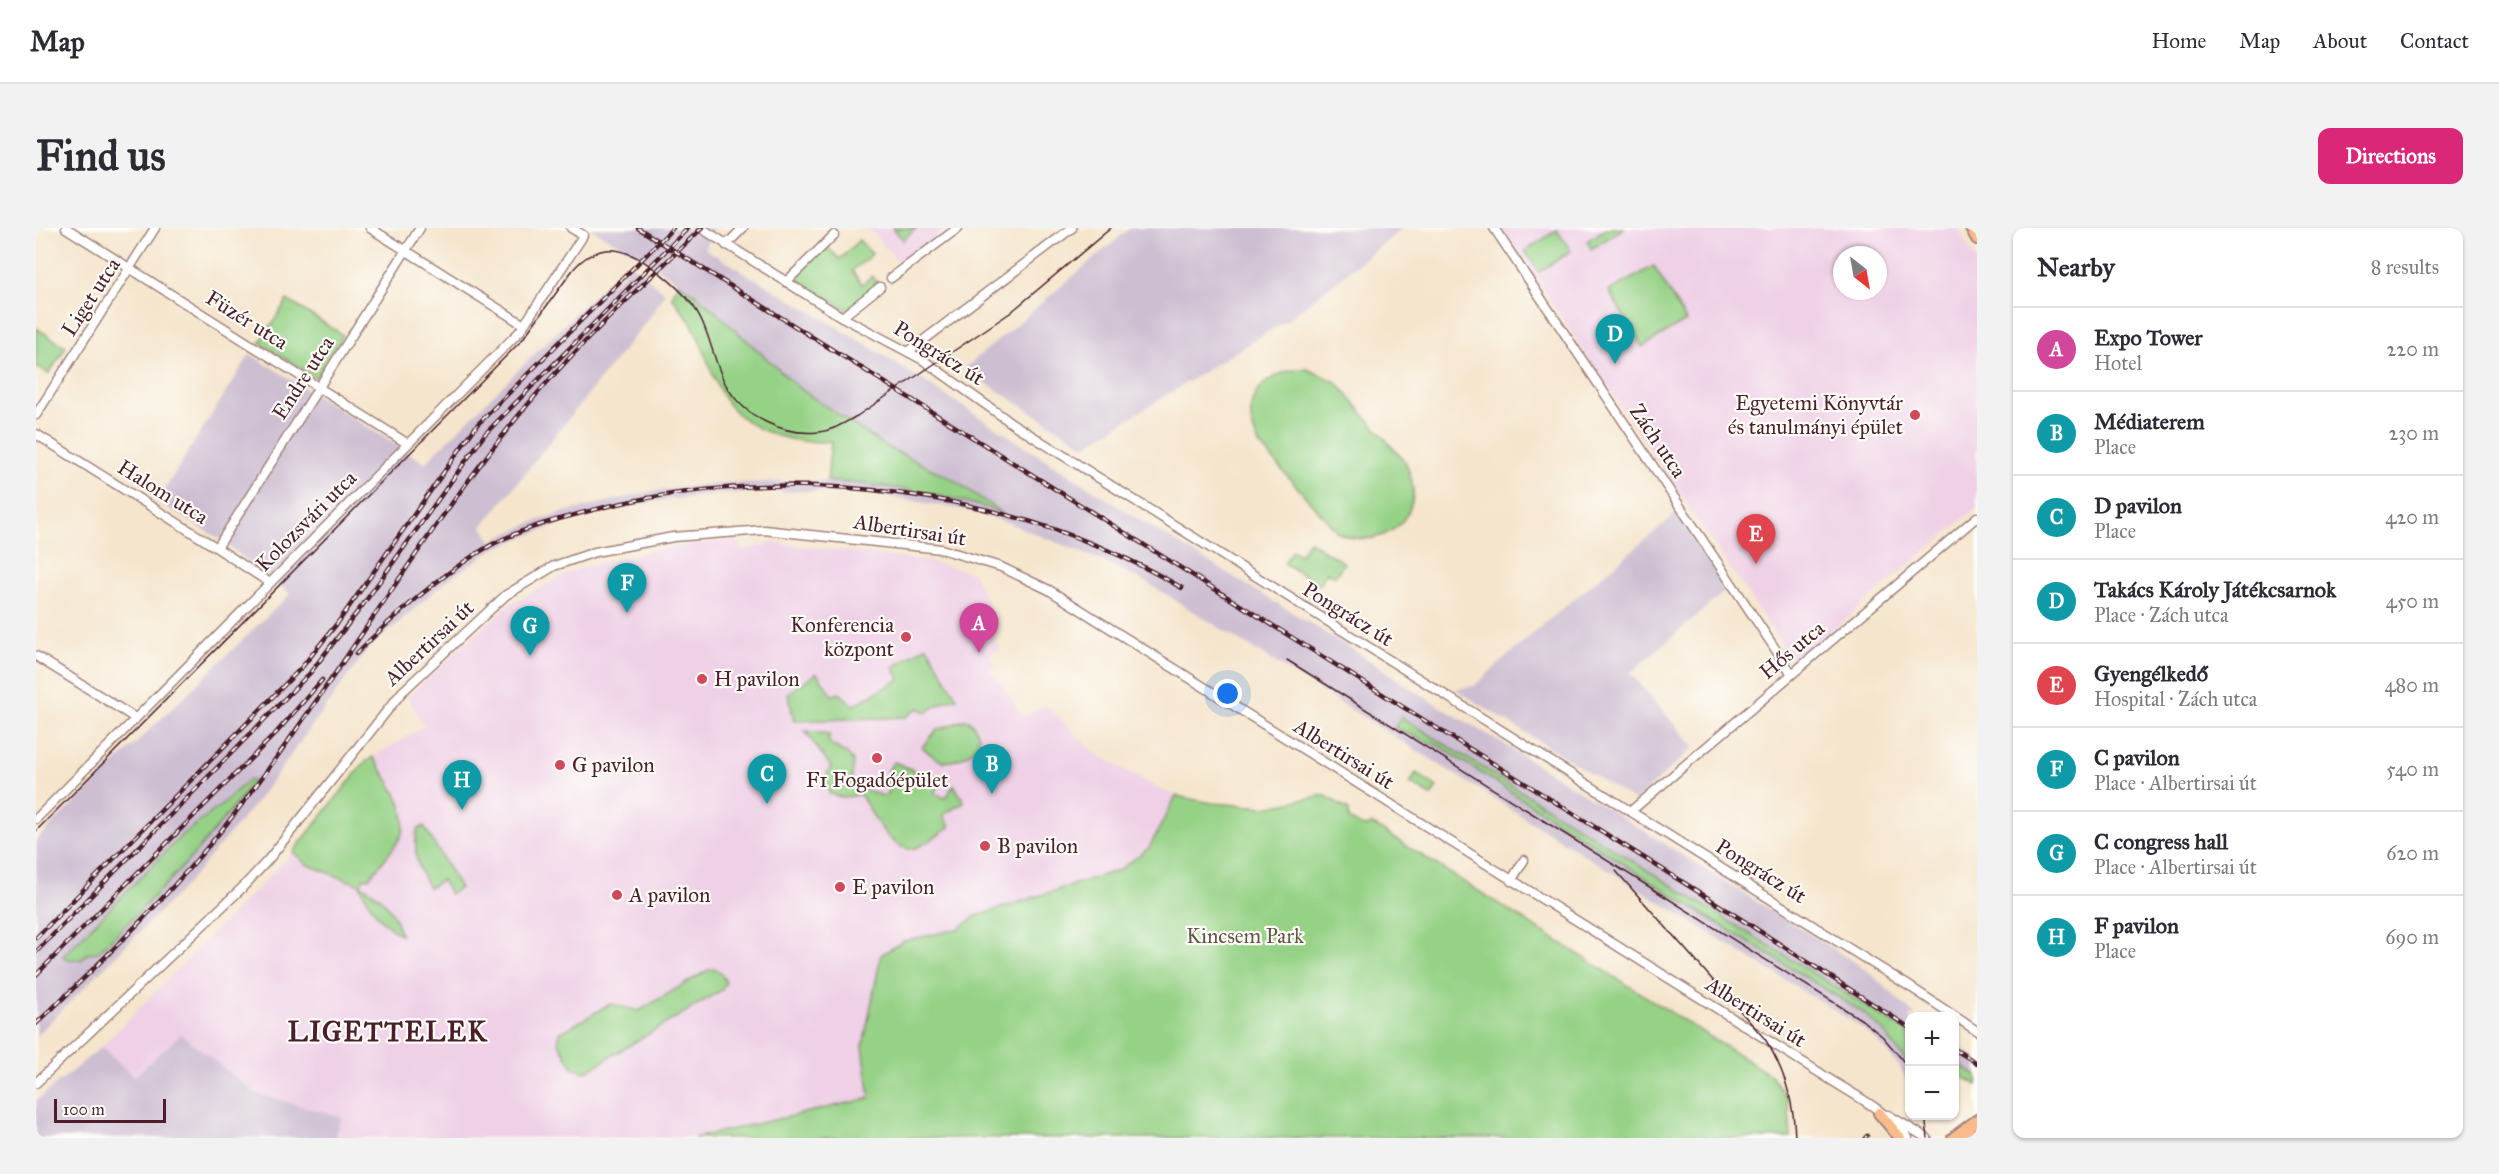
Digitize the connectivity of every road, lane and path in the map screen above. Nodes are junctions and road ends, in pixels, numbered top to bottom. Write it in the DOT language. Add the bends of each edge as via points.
graph roads {
  1 [pos="66,228"];
  2 [pos="155,228"];
  3 [pos="370,228"];
  4 [pos="420,228"];
  5 [pos="571,228"];
  6 [pos="700,228"];
  7 [pos="743,228"];
  8 [pos="958,228"];
  9 [pos="1071,228"];
  10 [pos="1494,228"];
  11 [pos="1971,228"];
  12 [pos="834,235"];
  13 [pos="1977,239"];
  14 [pos="726,245"];
  15 [pos="406,251"];
  16 [pos="130,268"];
  17 [pos="892,278"];
  18 [pos="786,282"];
  19 [pos="880,287"];
  20 [pos="842,317"];
  21 [pos="524,325"];
  22 [pos="908,352"];
  23 [pos="319,386"];
  24 [pos="36,415"];
  25 [pos="36,434"];
  26 [pos="408,444"];
  27 [pos="1977,517"];
  28 [pos="217,548"];
  29 [pos="270,583"];
  30 [pos="36,656"];
  31 [pos="1792,674"];
  32 [pos="135,718"];
  33 [pos="1631,811"];
  34 [pos="36,819"];
  35 [pos="1524,860"];
  36 [pos="1511,881"];
  37 [pos="1977,1031"];
  38 [pos="36,1083"];
  39 [pos="1879,1113"];
  40 [pos="1977,1120"];
  41 [pos="1977,1134"];
  42 [pos="1900,1138"];
  43 [pos="1908,1138"];
  44 [pos="1927,1138"];
  45 [pos="1953,1138"];
  46 [pos="1958,1138"];
  1 -- 16 [label="street, Füzér utca"];
  2 -- 16 [label="street, Liget utca"];
  3 -- 15 [label="street"];
  4 -- 15 [label="street, Endre utca"];
  5 -- 21 [label="street, Kolozsvári utca" via="583,235"];
  6 -- 14 [label="street, Pongrácz út"];
  7 -- 14 [label="street"];
  8 -- 17 [label="street"];
  9 -- 22 [label="street"];
  10 -- 31 [label="street, Zách utca"];
  11 -- 13 [label="main road"];
  12 -- 18 [label="street"];
  14 -- 18 [label="street, Pongrácz út"];
  15 -- 21 [label="street"];
  15 -- 23 [label="street, Endre utca"];
  16 -- 23 [label="street, Füzér utca"];
  16 -- 24 [label="street, Liget utca"];
  18 -- 20 [label="street, Pongrácz út"];
  19 -- 20 [label="street"];
  20 -- 22 [label="street, Pongrácz út"];
  21 -- 26 [label="street, Kolozsvári utca"];
  22 -- 33 [label="street, Pongrácz út" via="1013,424"];
  23 -- 26 [label="street, Füzér utca"];
  23 -- 28 [label="street, Endre utca"];
  25 -- 28 [label="street, Halom utca"];
  26 -- 29 [label="street, Kolozsvári utca"];
  27 -- 31 [label="street, Hős utca"];
  28 -- 29 [label="street, Halom utca"];
  29 -- 32 [label="street, Kolozsvári utca"];
  30 -- 32 [label="street"];
  31 -- 33 [label="street, Hős utca"];
  32 -- 34 [label="street, Kolozsvári utca"];
  33 -- 37 [label="street, Pongrácz út"];
  35 -- 36 [label="street"];
  36 -- 38 [label="street, Albertirsai út" via="1048,590 1001,567 923,546 764,530 673,537 573,559 532,577 506,595 402,692 283,843 242,888"];
  36 -- 39 [label="street, Albertirsai út"];
  39 -- 42 [label="main road"];
  39 -- 43 [label="street, Albertirsai út"];
  39 -- 44 [label="street, Albertirsai út"];
  40 -- 45 [label="main road"];
  41 -- 46 [label="main road"];
}
